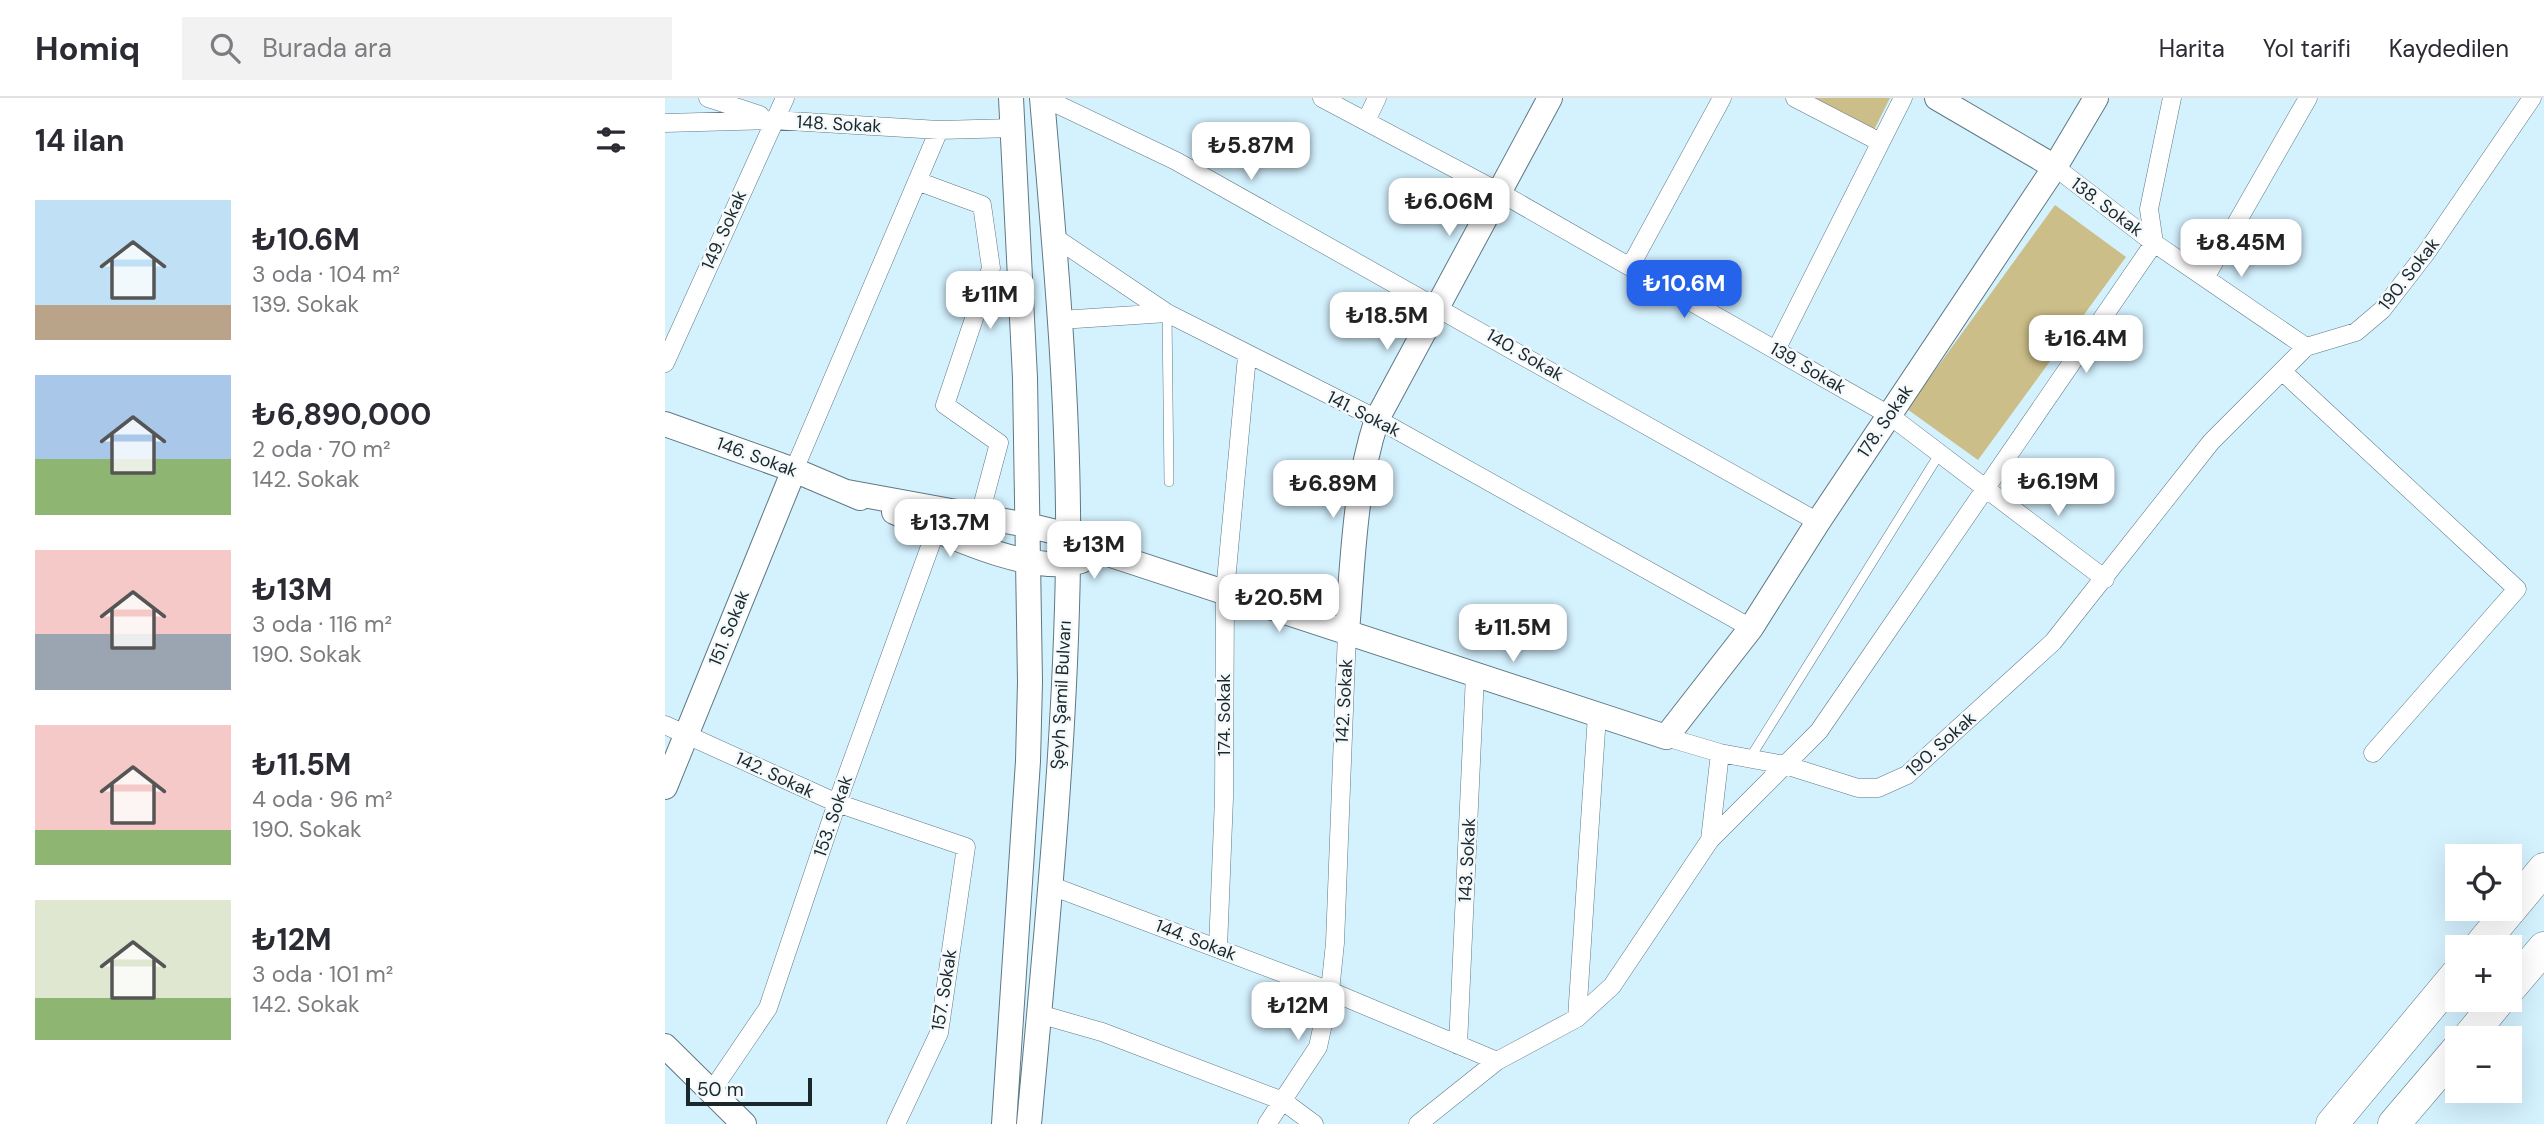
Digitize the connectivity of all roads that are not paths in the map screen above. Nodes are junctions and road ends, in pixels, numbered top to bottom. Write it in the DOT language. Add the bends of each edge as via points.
graph roads {
  1 [pos="708,98"];
  2 [pos="785,98"];
  3 [pos="1011,98"];
  4 [pos="1043,98"];
  5 [pos="1322,98"];
  6 [pos="1377,98"];
  7 [pos="1551,98"];
  8 [pos="1722,98"];
  9 [pos="1795,98"];
  10 [pos="1903,98"];
  11 [pos="1937,98"];
  12 [pos="2096,98"];
  13 [pos="2172,98"];
  14 [pos="2308,98"];
  15 [pos="2532,98"];
  16 [pos="773,120"];
  17 [pos="1366,121"];
  18 [pos="665,123"];
  19 [pos="1014,128"];
  20 [pos="939,130"];
  21 [pos="1880,142"];
  22 [pos="2055,167"];
  23 [pos="917,181"];
  24 [pos="1499,191"];
  25 [pos="1054,237"];
  26 [pos="2154,243"];
  27 [pos="1630,267"];
  28 [pos="2205,278"];
  29 [pos="1438,305"];
  30 [pos="1167,313"];
  31 [pos="1060,320"];
  32 [pos="2306,347"];
  33 [pos="1776,350"];
  34 [pos="1247,356"];
  35 [pos="665,363"];
  36 [pos="2282,372"];
  37 [pos="1889,415"];
  38 [pos="1377,419"];
  39 [pos="665,424"];
  40 [pos="1940,453"];
  41 [pos="795,470"];
  42 [pos="1169,482"];
  43 [pos="1987,487"];
  44 [pos="847,492"];
  45 [pos="979,518"];
  46 [pos="1818,522"];
  47 [pos="1027,525"];
  48 [pos="936,530"];
  49 [pos="1067,535"];
  50 [pos="1105,553"];
  51 [pos="1028,563"];
  52 [pos="1067,566"];
  53 [pos="2105,579"];
  54 [pos="1225,592"];
  55 [pos="1751,628"];
  56 [pos="1347,632"];
  57 [pos="1475,675"];
  58 [pos="1597,715"];
  59 [pos="675,729"];
  60 [pos="1666,737"];
  61 [pos="1720,752"];
  62 [pos="2373,753"];
  63 [pos="1750,758"];
  64 [pos="1785,765"];
  65 [pos="665,788"];
  66 [pos="837,803"];
  67 [pos="1710,840"];
  68 [pos="966,848"];
  69 [pos="2544,869"];
  70 [pos="1049,885"];
  71 [pos="2489,935"];
  72 [pos="1218,948"];
  73 [pos="2544,948"];
  74 [pos="2522,974"];
  75 [pos="2445,988"];
  76 [pos="1329,991"];
  77 [pos="2489,1012"];
  78 [pos="1039,1014"];
  79 [pos="1577,1018"];
  80 [pos="2478,1026"];
  81 [pos="1458,1045"];
  82 [pos="665,1046"];
  83 [pos="1497,1061"];
  84 [pos="2445,1064"];
  85 [pos="711,1092"];
  86 [pos="1283,1101"];
  87 [pos="744,1124"];
  88 [pos="896,1124"];
  89 [pos="1004,1124"];
  90 [pos="1030,1124"];
  91 [pos="1268,1124"];
  92 [pos="1314,1124"];
  93 [pos="1418,1124"];
  94 [pos="2332,1124"];
  95 [pos="2394,1124"];
  1 -- 16 [label="street"];
  2 -- 16 [label="street, 149. Sokak"];
  3 -- 19 [label="street, Şeyh Şamil Bulvarı"];
  4 -- 25 [label="street, Şeyh Şamil Bulvarı"];
  4 -- 29 [label="street, 140. Sokak" via="1176,161 1333,252"];
  5 -- 17 [label="street, 139. Sokak"];
  6 -- 17 [label="street"];
  7 -- 24 [label="street, 142. Sokak"];
  8 -- 27 [label="street"];
  9 -- 21 [label="street"];
  10 -- 21 [label="street"];
  11 -- 22 [label="street, 138. Sokak"];
  12 -- 22 [label="street, 178. Sokak"];
  13 -- 26 [label="street" via="2149,209"];
  14 -- 28 [label="street"];
  15 -- 32 [label="street, 190. Sokak" via="2382,310 2356,332"];
  16 -- 18 [label="street, 148. Sokak"];
  16 -- 20 [label="street, 148. Sokak"];
  16 -- 35 [label="street, 149. Sokak"];
  17 -- 24 [label="street, 139. Sokak"];
  19 -- 20 [label="street, 148. Sokak"];
  19 -- 47 [label="street, Şeyh Şamil Bulvarı"];
  20 -- 23 [label="street"];
  21 -- 33 [label="street"];
  22 -- 26 [label="street, 138. Sokak"];
  22 -- 37 [label="street, 178. Sokak"];
  23 -- 41 [label="street"];
  23 -- 45 [label="street" via="982,205 991,268 945,405 999,443"];
  24 -- 27 [label="street, 139. Sokak"];
  24 -- 29 [label="street, 142. Sokak"];
  25 -- 30 [label="street, 141. Sokak"];
  25 -- 31 [label="street, Şeyh Şamil Bulvarı"];
  26 -- 28 [label="street, 138. Sokak"];
  26 -- 43 [label="street"];
  27 -- 33 [label="street, 139. Sokak"];
  28 -- 32 [label="street, 138. Sokak"];
  29 -- 38 [label="street, 142. Sokak"];
  29 -- 46 [label="street, 140. Sokak"];
  30 -- 31 [label="street"];
  30 -- 34 [label="street, 141. Sokak"];
  30 -- 42 [label="lane"];
  31 -- 49 [label="street, Şeyh Şamil Bulvarı"];
  32 -- 36 [label="street, 190. Sokak"];
  33 -- 37 [label="street, 139. Sokak"];
  34 -- 38 [label="street, 141. Sokak"];
  34 -- 54 [label="street, 174. Sokak"];
  36 -- 53 [label="street, 190. Sokak" via="2211,442"];
  36 -- 62 [label="street" via="2517,589"];
  37 -- 40 [label="street, 139. Sokak"];
  37 -- 46 [label="street, 178. Sokak"];
  38 -- 55 [label="street, 141. Sokak"];
  38 -- 56 [label="street, 142. Sokak" via="1357,494"];
  39 -- 41 [label="street, 146. Sokak"];
  40 -- 43 [label="street, 139. Sokak"];
  40 -- 63 [label="lane"];
  41 -- 44 [label="street, 146. Sokak"];
  41 -- 59 [label="street, 151. Sokak"];
  43 -- 53 [label="street, 139. Sokak"];
  43 -- 64 [label="street" via="1819,730"];
  44 -- 45 [label="street, 146. Sokak"];
  44 -- 48 [label="street, 146. Sokak"];
  45 -- 47 [label="street, 146. Sokak"];
  46 -- 55 [label="street, 178. Sokak"];
  47 -- 49 [label="street, 146. Sokak"];
  47 -- 51 [label="street, Şeyh Şamil Bulvarı"];
  48 -- 51 [label="street, 146. Sokak"];
  48 -- 66 [label="street, 153. Sokak"];
  49 -- 50 [label="street, 190. Sokak"];
  49 -- 52 [label="street, Şeyh Şamil Bulvarı"];
  50 -- 52 [label="street"];
  50 -- 54 [label="street, 190. Sokak"];
  51 -- 52 [label="street, 146. Sokak"];
  51 -- 89 [label="street, Şeyh Şamil Bulvarı" via="1028,761"];
  52 -- 70 [label="street, Şeyh Şamil Bulvarı"];
  53 -- 64 [label="street, 190. Sokak" via="2053,642 1907,775 1890,785 1858,788"];
  54 -- 56 [label="street, 190. Sokak"];
  54 -- 72 [label="street, 174. Sokak"];
  55 -- 60 [label="street, 178. Sokak"];
  56 -- 57 [label="street, 190. Sokak"];
  56 -- 76 [label="street, 142. Sokak" via="1335,943"];
  57 -- 58 [label="street, 190. Sokak"];
  57 -- 81 [label="street, 143. Sokak"];
  58 -- 60 [label="street, 190. Sokak"];
  58 -- 79 [label="street"];
  59 -- 65 [label="street, 151. Sokak"];
  59 -- 66 [label="street, 142. Sokak"];
  60 -- 61 [label="street, 190. Sokak"];
  61 -- 63 [label="street, 190. Sokak"];
  61 -- 67 [label="street"];
  63 -- 64 [label="street, 190. Sokak"];
  64 -- 67 [label="street"];
  66 -- 68 [label="street, 142. Sokak"];
  66 -- 85 [label="street, 153. Sokak" via="768,1009"];
  67 -- 79 [label="street" via="1612,986"];
  68 -- 88 [label="street, 157. Sokak" via="939,1033"];
  69 -- 71 [label="highway"];
  70 -- 72 [label="street, 144. Sokak"];
  70 -- 78 [label="street, Şeyh Şamil Bulvarı"];
  72 -- 76 [label="street, 144. Sokak"];
  73 -- 74 [label="highway"];
  75 -- 94 [label="highway"];
  76 -- 81 [label="street, 144. Sokak"];
  76 -- 86 [label="street, 142. Sokak" via="1318,1047"];
  77 -- 80 [label="highway"];
  78 -- 86 [label="street" via="1102,1032"];
  78 -- 90 [label="street, Şeyh Şamil Bulvarı"];
  79 -- 83 [label="street"];
  81 -- 83 [label="street, 144. Sokak"];
  82 -- 85 [label="street"];
  83 -- 93 [label="street"];
  84 -- 95 [label="highway"];
  85 -- 87 [label="street"];
  86 -- 91 [label="street, 142. Sokak"];
  86 -- 92 [label="street"];
}
